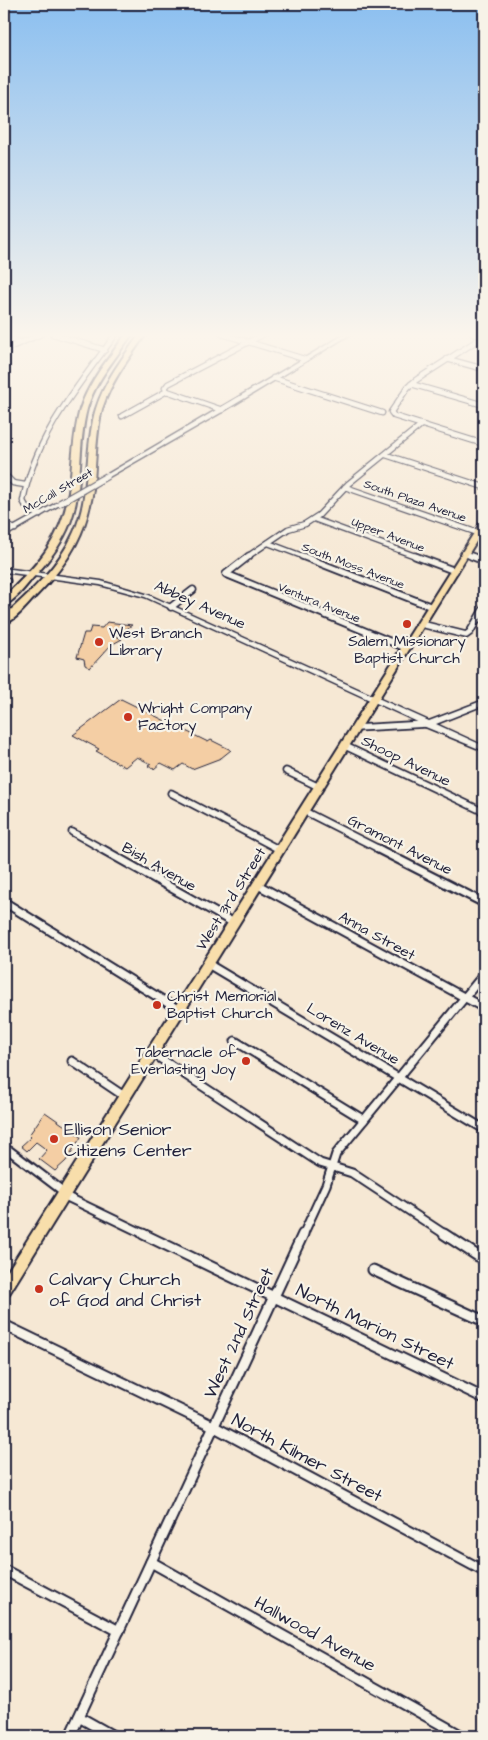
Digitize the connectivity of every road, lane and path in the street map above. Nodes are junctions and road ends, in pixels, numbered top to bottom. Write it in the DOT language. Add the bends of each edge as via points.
graph roads {
  1 [pos="60,415"];
  2 [pos="84,415"];
  3 [pos="97,415"];
  4 [pos="213,415"];
  5 [pos="394,415"];
  6 [pos="421,425"];
  7 [pos="484,444"];
  8 [pos="386,455"];
  9 [pos="4,474"];
  10 [pos="107,476"];
  11 [pos="25,485"];
  12 [pos="345,488"];
  13 [pos="484,488"];
  14 [pos="39,515"];
  15 [pos="314,518"];
  16 [pos="4,524"];
  17 [pos="484,524"];
  18 [pos="15,529"];
  19 [pos="481,534"];
  20 [pos="4,535"];
  21 [pos="268,543"];
  22 [pos="465,554"];
  23 [pos="484,561"];
  24 [pos="4,570"];
  25 [pos="455,571"];
  26 [pos="41,575"];
  27 [pos="193,590"];
  28 [pos="4,602"];
  29 [pos="171,606"];
  30 [pos="432,607"];
  31 [pos="484,608"];
  32 [pos="4,610"];
  33 [pos="4,621"];
  34 [pos="421,624"];
  35 [pos="406,648"];
  36 [pos="374,699"];
  37 [pos="484,702"];
  38 [pos="426,724"];
  39 [pos="356,728"];
  40 [pos="345,746"];
  41 [pos="484,749"];
  42 [pos="286,771"];
  43 [pos="319,787"];
  44 [pos="171,793"];
  45 [pos="304,811"];
  46 [pos="484,812"];
  47 [pos="72,832"];
  48 [pos="280,850"];
  49 [pos="258,885"];
  50 [pos="4,902"];
  51 [pos="484,903"];
  52 [pos="234,923"];
  53 [pos="208,964"];
  54 [pos="484,974"];
  55 [pos="464,998"];
  56 [pos="484,1008"];
  57 [pos="179,1010"];
  58 [pos="235,1041"];
  59 [pos="152,1053"];
  60 [pos="72,1062"];
  61 [pos="399,1078"];
  62 [pos="124,1096"];
  63 [pos="364,1120"];
  64 [pos="484,1129"];
  65 [pos="10,1151"];
  66 [pos="332,1167"];
  67 [pos="64,1194"];
  68 [pos="484,1260"];
  69 [pos="373,1270"];
  70 [pos="4,1289"];
  71 [pos="274,1296"];
  72 [pos="484,1321"];
  73 [pos="4,1325"];
  74 [pos="484,1398"];
  75 [pos="213,1427"];
  76 [pos="150,1562"];
  77 [pos="4,1570"];
  78 [pos="484,1571"];
  79 [pos="119,1631"];
  80 [pos="79,1717"];
  81 [pos="70,1736"];
  82 [pos="112,1736"];
  83 [pos="462,1736"];
  1 -- 11 [label="street" via="43,439"];
  2 -- 26 [label="highway" via="70,511 74,518 72,527"];
  3 -- 26 [label="highway" via="84,517 65,555"];
  4 -- 10 [label="street, McCall Street"];
  5 -- 6 [label="street"];
  6 -- 7 [label="street"];
  6 -- 8 [label="street"];
  8 -- 12 [label="street"];
  8 -- 13 [label="street"];
  9 -- 11 [label="street" via="13,483"];
  10 -- 14 [label="street, McCall Street, bridge"];
  11 -- 14 [label="street" via="24,505"];
  12 -- 15 [label="street"];
  12 -- 19 [label="street, South Plaza Avenue"];
  14 -- 18 [label="street, McCall Street"];
  15 -- 21 [label="street"];
  15 -- 25 [label="street, Upper Avenue"];
  16 -- 18 [label="street"];
  17 -- 19 [label="main road, West 3rd Street"];
  18 -- 20 [label="street, McCall Street"];
  19 -- 22 [label="main road, West 3rd Street"];
  21 -- 30 [label="street, South Moss Avenue"];
  21 -- 35 [label="street, Ventura Avenue" via="226,574"];
  22 -- 23 [label="street"];
  22 -- 25 [label="main road, West 3rd Street"];
  24 -- 26 [label="street, Abbey Avenue"];
  25 -- 30 [label="main road, West 3rd Street"];
  26 -- 28 [label="highway"];
  26 -- 29 [label="street, Abbey Avenue" via="119,587"];
  26 -- 32 [label="highway"];
  26 -- 33 [label="highway"];
  27 -- 29 [label="street"];
  29 -- 36 [label="street, Abbey Avenue"];
  30 -- 34 [label="main road, West 3rd Street"];
  31 -- 34 [label="street" via="466,635"];
  34 -- 35 [label="main road, West 3rd Street"];
  35 -- 36 [label="main road, West 3rd Street"];
  36 -- 38 [label="street, Abbey Avenue"];
  36 -- 39 [label="main road, West 3rd Street"];
  37 -- 38 [label="street"];
  38 -- 39 [label="street"];
  38 -- 41 [label="street, Abbey Avenue"];
  39 -- 40 [label="main road, West 3rd Street"];
  40 -- 43 [label="main road, West 3rd Street"];
  40 -- 46 [label="street, Shoop Avenue"];
  42 -- 43 [label="street"];
  43 -- 45 [label="main road, West 3rd Street"];
  44 -- 48 [label="street"];
  45 -- 48 [label="main road, West 3rd Street"];
  45 -- 51 [label="street, Gramont Avenue"];
  47 -- 52 [label="street, Bish Avenue"];
  48 -- 49 [label="main road, West 3rd Street"];
  49 -- 52 [label="main road, West 3rd Street"];
  49 -- 55 [label="street, Anna Street"];
  50 -- 57 [label="street"];
  52 -- 53 [label="main road, West 3rd Street"];
  53 -- 57 [label="main road, West 3rd Street"];
  53 -- 61 [label="street, Lorenz Avenue"];
  54 -- 55 [label="street, West 2nd Street"];
  55 -- 56 [label="street, Anna Street"];
  55 -- 61 [label="street, West 2nd Street"];
  57 -- 59 [label="main road, West 3rd Street"];
  58 -- 63 [label="street"];
  59 -- 62 [label="main road, West 3rd Street"];
  59 -- 66 [label="street" via="320,1163"];
  60 -- 62 [label="street"];
  61 -- 63 [label="street, West 2nd Street"];
  61 -- 64 [label="street, Lorenz Avenue"];
  62 -- 67 [label="main road, West 3rd Street"];
  63 -- 66 [label="street, West 2nd Street" via="336,1154"];
  65 -- 67 [label="street, North Marion Street"];
  66 -- 68 [label="street" via="352,1173"];
  66 -- 71 [label="street, West 2nd Street"];
  67 -- 70 [label="main road, West 3rd Street"];
  67 -- 71 [label="street, North Marion Street"];
  69 -- 72 [label="street"];
  71 -- 74 [label="street, North Marion Street"];
  71 -- 75 [label="street, West 2nd Street"];
  73 -- 75 [label="street, North Kilmer Street"];
  75 -- 76 [label="street, West 2nd Street"];
  75 -- 78 [label="street, North Kilmer Street"];
  76 -- 79 [label="street, West 2nd Street"];
  76 -- 83 [label="street, Hallwood Avenue"];
  77 -- 79 [label="street"];
  79 -- 80 [label="street, West 2nd Street"];
  80 -- 81 [label="street, West 2nd Street"];
  80 -- 82 [label="street"];
}
